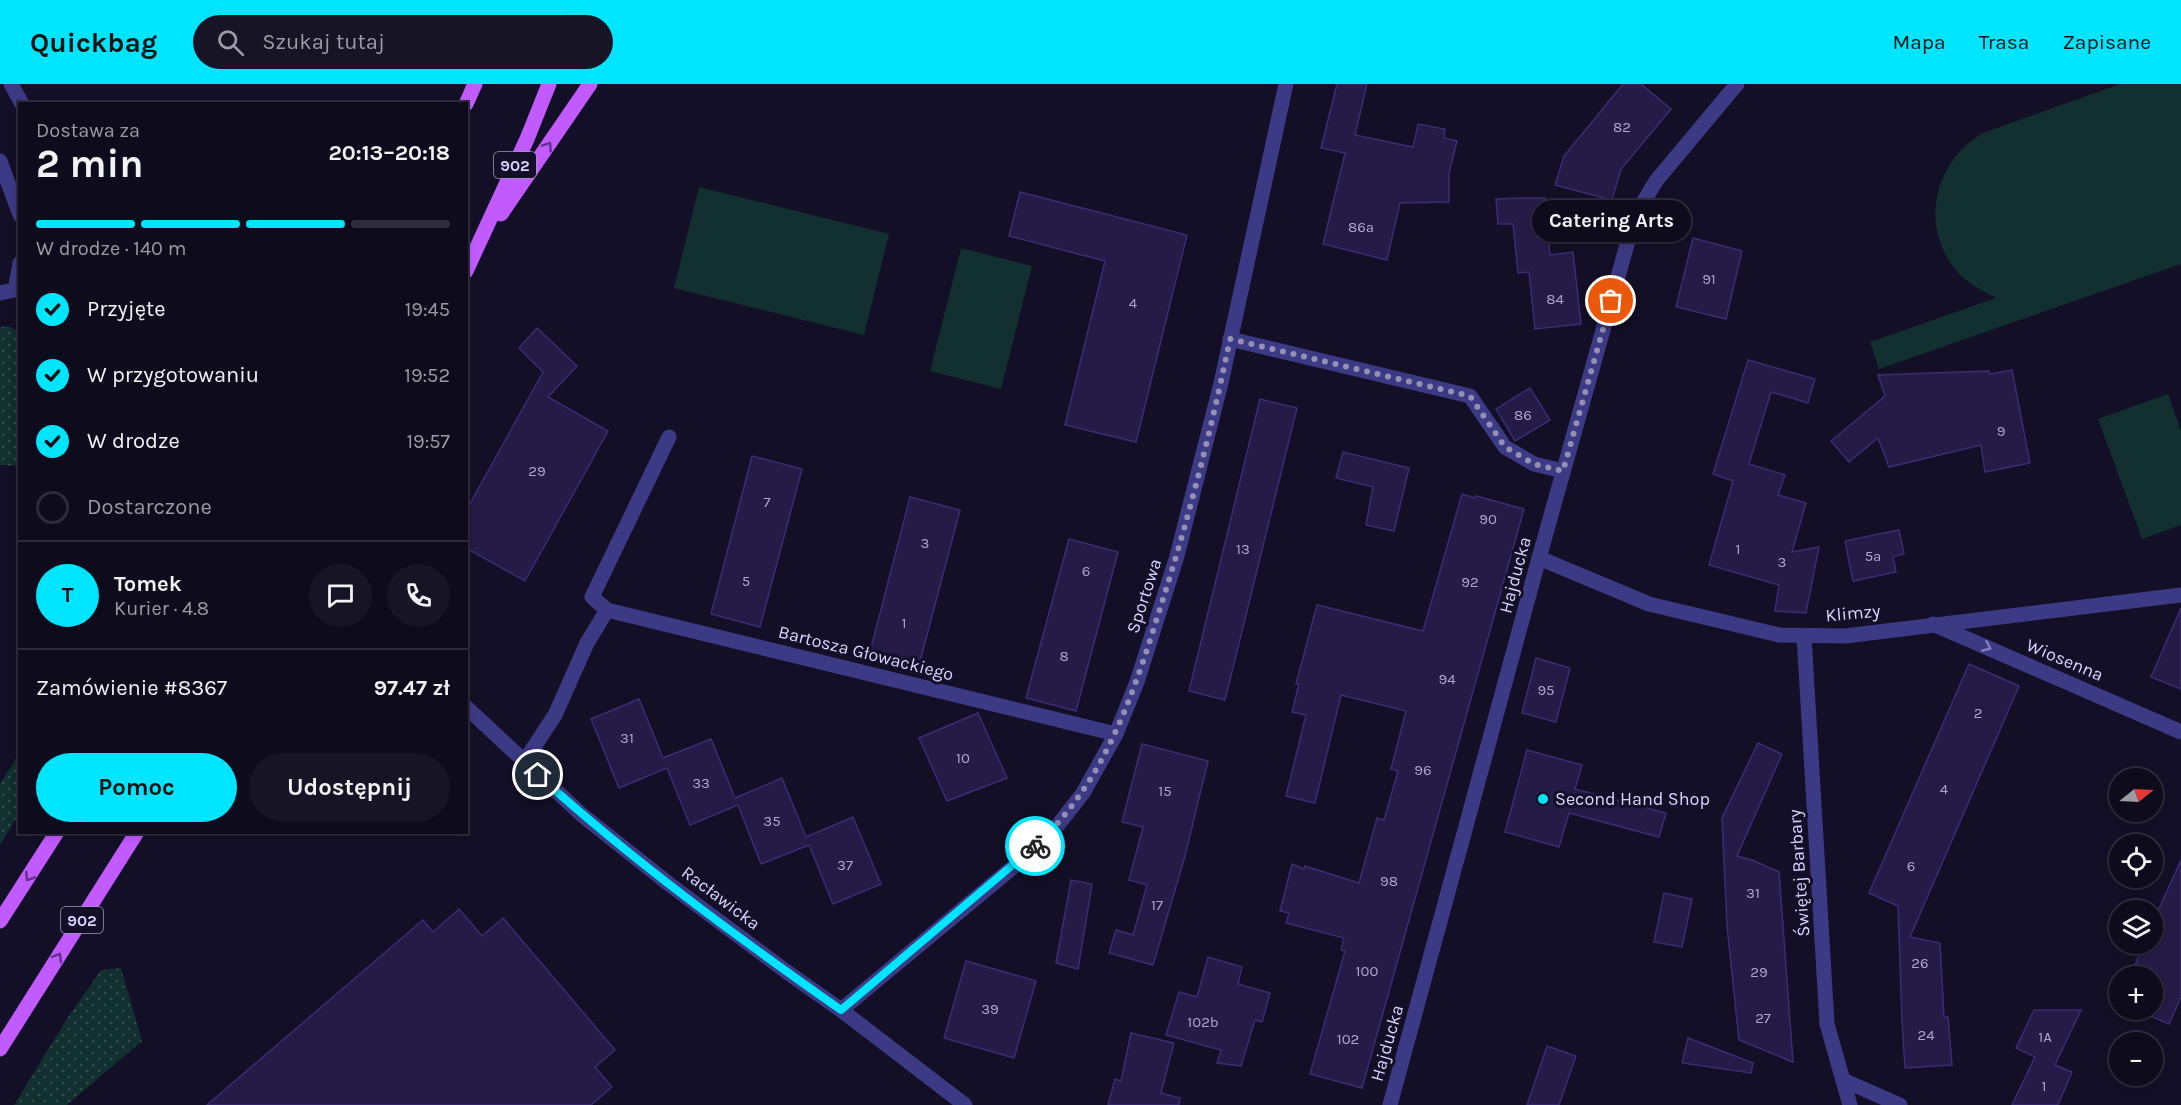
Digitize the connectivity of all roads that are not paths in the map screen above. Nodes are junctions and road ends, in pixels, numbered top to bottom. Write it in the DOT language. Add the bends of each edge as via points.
graph roads {
  1 [pos="11,84"];
  2 [pos="475,84"];
  3 [pos="549,84"];
  4 [pos="590,84"];
  5 [pos="1286,84"];
  6 [pos="1737,84"];
  7 [pos="21,102"];
  8 [pos="467,102"];
  9 [pos="0,161"];
  10 [pos="18,210"];
  11 [pos="480,246"];
  12 [pos="468,267"];
  13 [pos="18,274"];
  14 [pos="0,293"];
  15 [pos="1230,339"];
  16 [pos="669,437"];
  17 [pos="1563,471"];
  18 [pos="1539,558"];
  19 [pos="2181,594"];
  20 [pos="607,610"];
  21 [pos="1933,624"];
  22 [pos="1804,636"];
  23 [pos="468,709"];
  24 [pos="2181,732"];
  25 [pos="1116,734"];
  26 [pos="524,762"];
  27 [pos="56,834"];
  28 [pos="136,834"];
  29 [pos="0,921"];
  30 [pos="841,1010"];
  31 [pos="0,1048"];
  32 [pos="1843,1080"];
  33 [pos="965,1105"];
  34 [pos="1390,1105"];
  35 [pos="1850,1105"];
  36 [pos="1900,1105"];
  1 -- 7 [label="street"];
  2 -- 8 [label="main road"];
  3 -- 11 [label="main road, 902"];
  11 -- 4 [label="main road, one-way"];
  5 -- 15 [label="street, Sportowa"];
  6 -- 17 [label="street, Hajducka" via="1656,181 1635,216"];
  9 -- 10 [label="street"];
  11 -- 12 [label="main road, 902"];
  13 -- 14 [label="street" via="15,290"];
  15 -- 17 [label="street" via="1470,396 1505,447 1534,464"];
  15 -- 25 [label="street, Sportowa" via="1177,556 1137,682"];
  16 -- 20 [label="street" via="592,597"];
  17 -- 18 [label="street, Hajducka"];
  18 -- 22 [label="street, Klimzy" via="1649,604 1779,635"];
  18 -- 34 [label="street, Hajducka"];
  19 -- 21 [label="street, Klimzy"];
  20 -- 25 [label="street, Bartosza Głowackiego"];
  20 -- 26 [label="street" via="587,643 555,716"];
  21 -- 22 [label="street, Klimzy" via="1845,636"];
  21 -- 24 [label="street, Wiosenna, one-way"];
  22 -- 32 [label="street, Świętej Barbary" via="1827,1024"];
  23 -- 26 [label="street, Racławicka"];
  25 -- 30 [label="street, Sportowa" via="1083,793 1058,825"];
  26 -- 30 [label="street, Racławicka" via="669,884"];
  27 -- 29 [label="main road, one-way"];
  31 -- 28 [label="main road, 902, one-way"];
  30 -- 33 [label="street, Racławicka"];
  32 -- 35 [label="street, Świętej Barbary"];
  32 -- 36 [label="street"];
}
